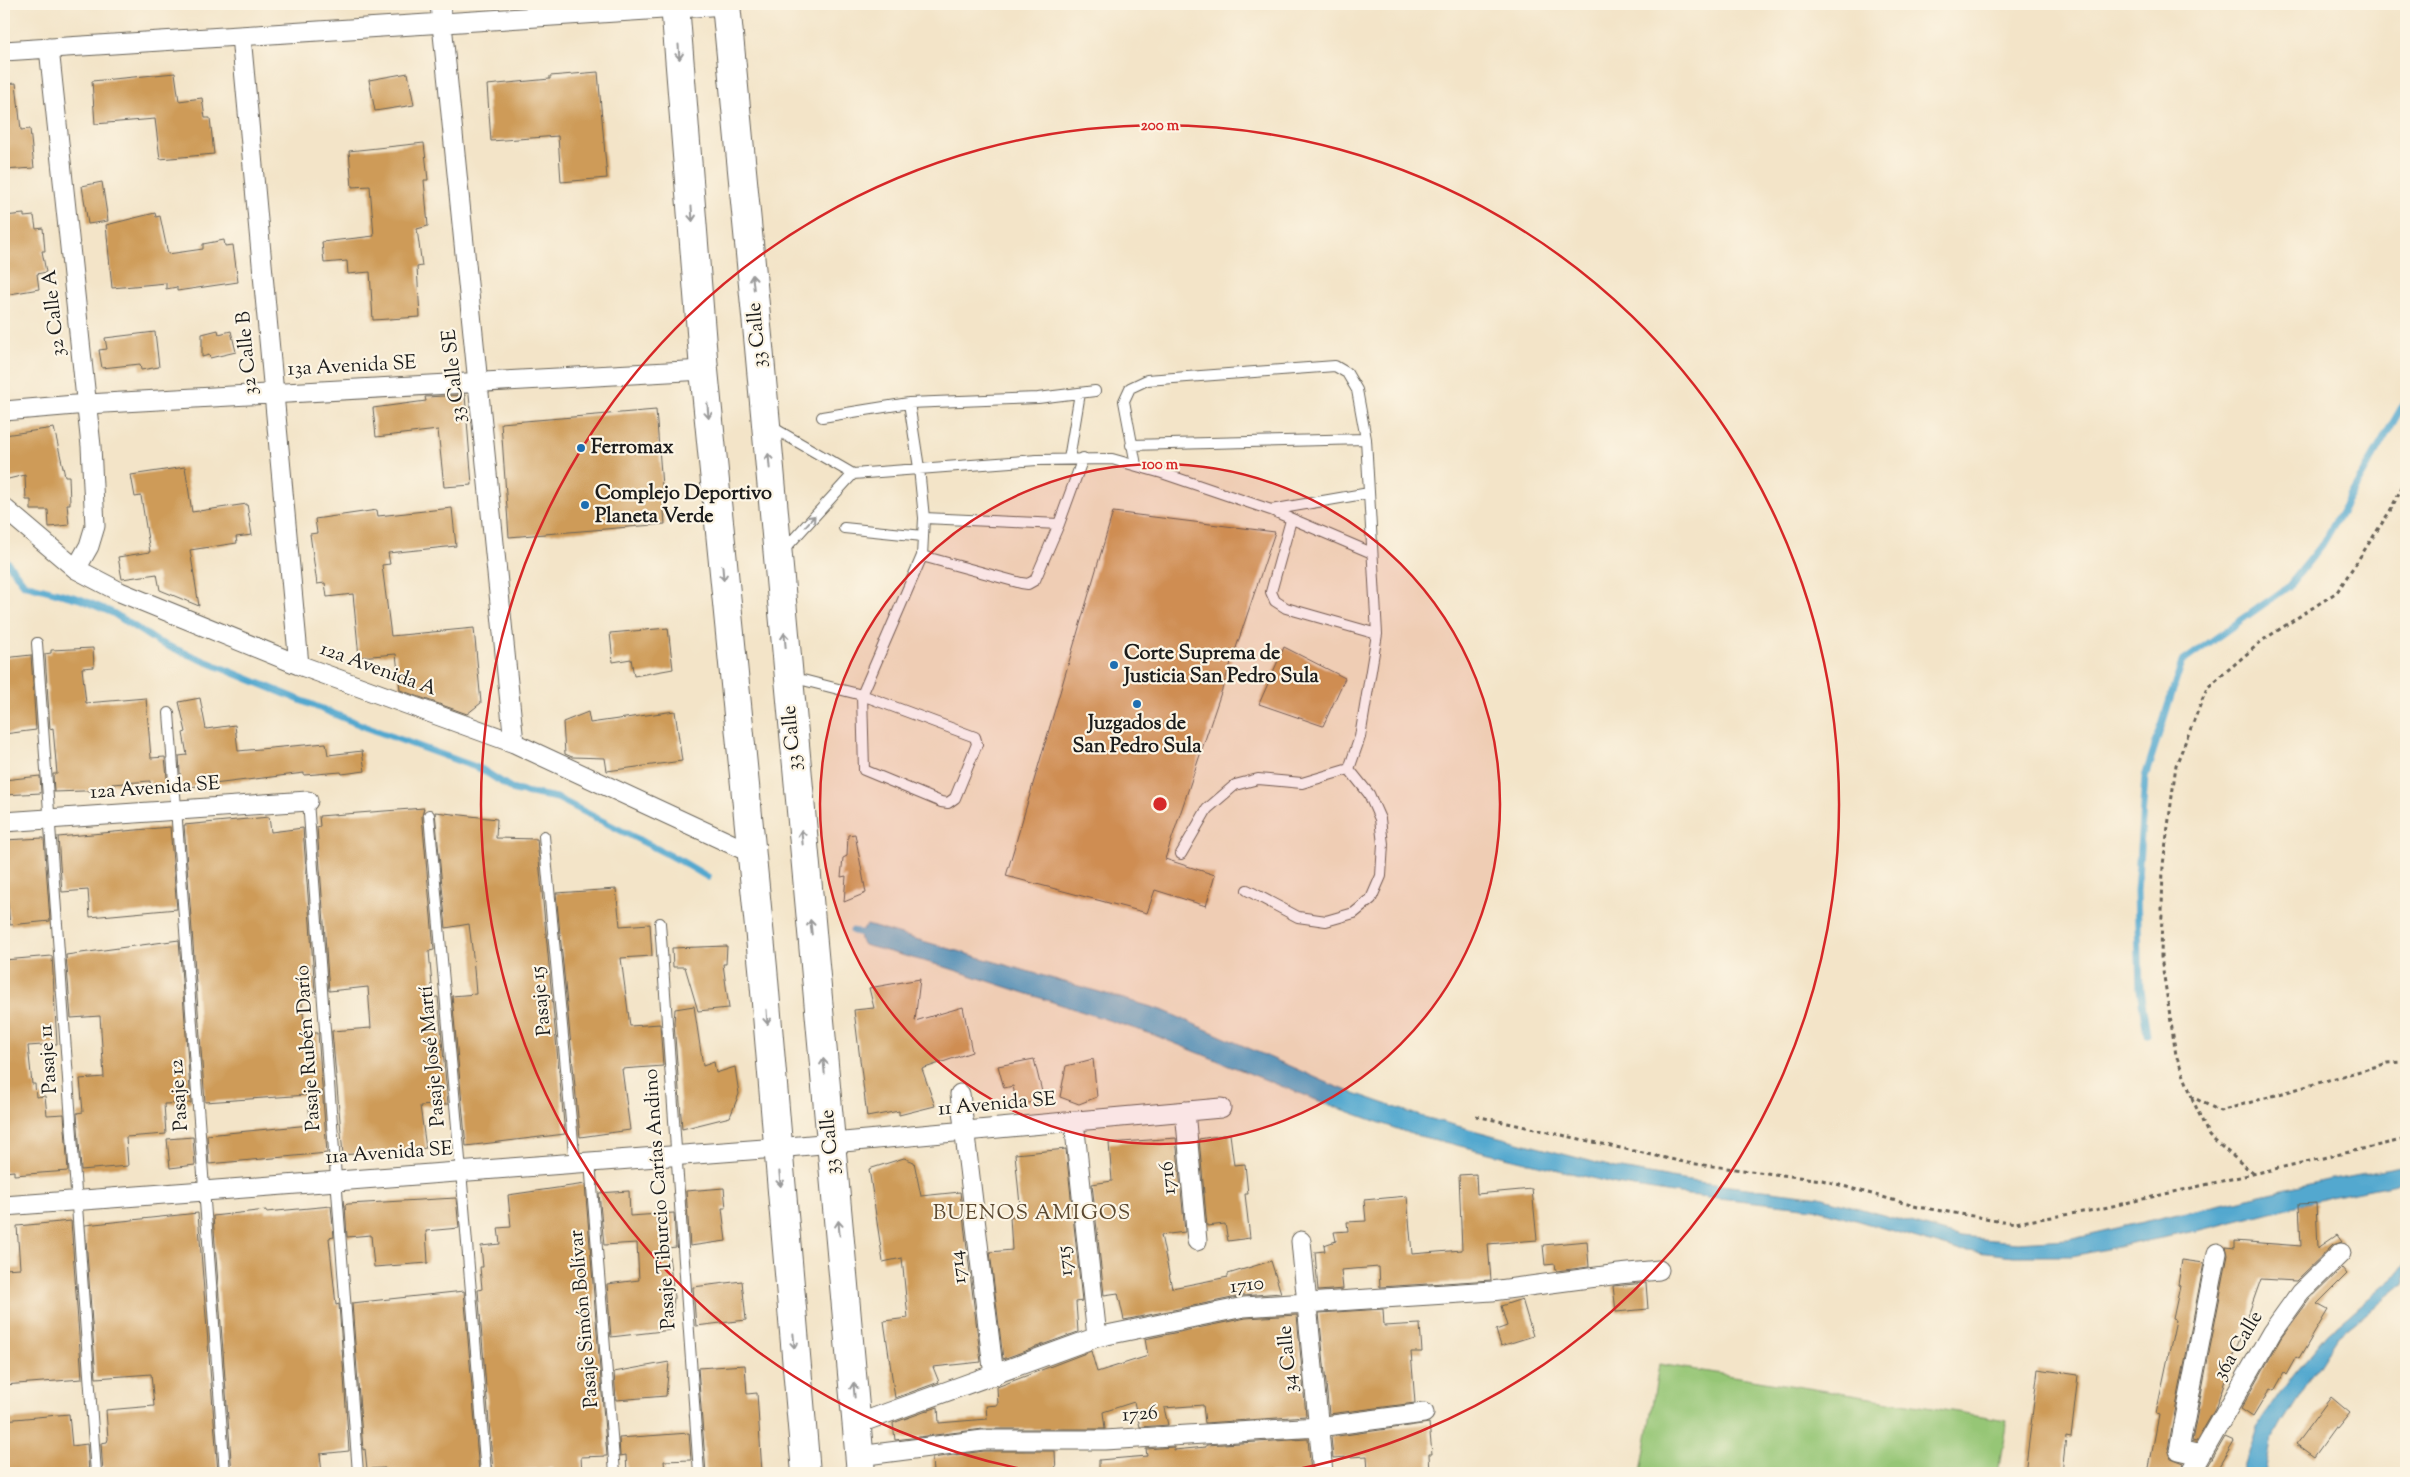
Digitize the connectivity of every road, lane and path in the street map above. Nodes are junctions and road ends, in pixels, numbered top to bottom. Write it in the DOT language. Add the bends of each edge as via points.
graph roads {
  1 [pos="440,4"];
  2 [pos="726,4"];
  3 [pos="676,6"];
  4 [pos="442,24"];
  5 [pos="241,36"];
  6 [pos="49,48"];
  7 [pos="4,51"];
  8 [pos="704,370"];
  9 [pos="478,382"];
  10 [pos="1095,391"];
  11 [pos="1080,393"];
  12 [pos="274,394"];
  13 [pos="909,403"];
  14 [pos="87,404"];
  15 [pos="4,411"];
  16 [pos="822,417"];
  17 [pos="766,424"];
  18 [pos="1366,439"];
  19 [pos="1131,445"];
  20 [pos="1083,458"];
  21 [pos="1069,459"];
  22 [pos="1136,465"];
  23 [pos="919,468"];
  24 [pos="853,474"];
  25 [pos="2406,479"];
  26 [pos="1369,492"];
  27 [pos="4,508"];
  28 [pos="1271,510"];
  29 [pos="924,518"];
  30 [pos="1291,520"];
  31 [pos="1058,524"];
  32 [pos="844,528"];
  33 [pos="923,536"];
  34 [pos="1372,553"];
  35 [pos="922,556"];
  36 [pos="778,557"];
  37 [pos="76,569"];
  38 [pos="1377,634"];
  39 [pos="36,643"];
  40 [pos="299,665"];
  41 [pos="788,676"];
  42 [pos="862,695"];
  43 [pos="169,713"];
  44 [pos="514,743"];
  45 [pos="1349,769"];
  46 [pos="308,801"];
  47 [pos="176,810"];
  48 [pos="429,815"];
  49 [pos="49,819"];
  50 [pos="4,822"];
  51 [pos="544,836"];
  52 [pos="751,853"];
  53 [pos="1181,854"];
  54 [pos="1247,890"];
  55 [pos="660,923"];
  56 [pos="2406,1062"];
  57 [pos="960,1094"];
  58 [pos="2192,1097"];
  59 [pos="1221,1108"];
  60 [pos="1185,1111"];
  61 [pos="1476,1116"];
  62 [pos="1074,1121"];
  63 [pos="966,1130"];
  64 [pos="2406,1138"];
  65 [pos="831,1142"];
  66 [pos="777,1148"];
  67 [pos="675,1155"];
  68 [pos="582,1162"];
  69 [pos="462,1172"];
  70 [pos="2254,1174"];
  71 [pos="336,1181"];
  72 [pos="204,1191"];
  73 [pos="76,1201"];
  74 [pos="4,1206"];
  75 [pos="1197,1241"];
  76 [pos="1301,1241"];
  77 [pos="2217,1253"];
  78 [pos="2341,1253"];
  79 [pos="1660,1270"];
  80 [pos="1306,1303"];
  81 [pos="1097,1337"];
  82 [pos="994,1376"];
  83 [pos="1424,1413"];
  84 [pos="857,1424"];
  85 [pos="1318,1427"];
  86 [pos="2202,1455"];
  87 [pos="860,1465"];
  88 [pos="96,1473"];
  89 [pos="225,1473"];
  90 [pos="358,1473"];
  91 [pos="486,1473"];
  92 [pos="615,1473"];
  93 [pos="699,1473"];
  94 [pos="806,1473"];
  95 [pos="1323,1473"];
  96 [pos="2191,1473"];
  1 -- 4 [label="street, 33 Calle SE"];
  2 -- 3 [label="street"];
  17 -- 2 [label="main road, 33 Calle, one-way"];
  3 -- 4 [label="street"];
  3 -- 8 [label="main road, one-way"];
  4 -- 5 [label="street"];
  4 -- 9 [label="street, 33 Calle SE"];
  5 -- 6 [label="street"];
  5 -- 12 [label="street, 32 Calle B"];
  6 -- 7 [label="street"];
  6 -- 14 [label="street, 32 Calle A"];
  8 -- 9 [label="street, 13a Avenida SE"];
  8 -- 52 [label="main road, one-way"];
  9 -- 12 [label="street, 13a Avenida SE"];
  9 -- 44 [label="street, 33 Calle SE"];
  10 -- 11 [label="lane"];
  11 -- 13 [label="lane" via="1038,398"];
  11 -- 21 [label="lane"];
  12 -- 14 [label="street, 13a Avenida SE"];
  12 -- 40 [label="street, 32 Calle B"];
  13 -- 16 [label="lane"];
  13 -- 23 [label="lane"];
  14 -- 15 [label="street, 13a Avenida SE"];
  14 -- 37 [label="street, 32 Calle A" via="95,526 89,546"];
  17 -- 24 [label="lane"];
  36 -- 17 [label="main road, 33 Calle, one-way"];
  18 -- 19 [label="lane"];
  18 -- 19 [label="lane" via="1357,390 1347,374 1335,366 1147,380 1130,388 1124,402"];
  18 -- 26 [label="lane"];
  19 -- 22 [label="lane"];
  20 -- 21 [label="lane"];
  20 -- 22 [label="lane" via="1112,459"];
  20 -- 31 [label="lane"];
  21 -- 23 [label="lane"];
  22 -- 28 [label="lane"];
  23 -- 24 [label="lane"];
  23 -- 29 [label="lane"];
  36 -- 24 [label="lane, one-way"];
  25 -- 58 [label="path" via="2390,511 2337,592 2263,640 2207,688 2176,765 2163,865 2161,958 2176,1055"];
  26 -- 28 [label="lane"];
  26 -- 34 [label="lane"];
  27 -- 37 [label="street, 12a Avenida A"];
  28 -- 30 [label="lane"];
  29 -- 31 [label="lane"];
  29 -- 33 [label="lane"];
  30 -- 34 [label="lane"];
  30 -- 38 [label="lane" via="1271,592 1275,601 1286,608"];
  31 -- 35 [label="lane" via="1035,580 1028,584"];
  32 -- 33 [label="lane"];
  33 -- 35 [label="lane"];
  34 -- 38 [label="lane"];
  35 -- 42 [label="lane"];
  41 -- 36 [label="main road, 33 Calle, one-way"];
  37 -- 40 [label="street, 12a Avenida A" via="120,592"];
  38 -- 45 [label="lane" via="1360,737"];
  39 -- 49 [label="lane, Pasaje 11"];
  40 -- 44 [label="street, 12a Avenida A"];
  41 -- 42 [label="lane"];
  65 -- 41 [label="main road, 33 Calle, one-way"];
  42 -- 42 [label="lane" via="975,737 977,744 955,798 948,803 941,802 864,770"];
  43 -- 47 [label="lane, Pasaje 12"];
  44 -- 52 [label="street, 12a Avenida A"];
  45 -- 53 [label="lane" via="1302,783 1258,779 1235,785 1207,809"];
  45 -- 54 [label="lane" via="1369,794 1380,819 1383,844 1381,876 1370,898 1354,913 1326,921 1298,917"];
  46 -- 47 [label="street, 12a Avenida SE"];
  46 -- 71 [label="lane, Pasaje Rubén Darío"];
  47 -- 49 [label="street, 12a Avenida SE"];
  47 -- 72 [label="lane, Pasaje 12"];
  48 -- 69 [label="lane, Pasaje José Martí"];
  49 -- 50 [label="street, 12a Avenida SE"];
  49 -- 73 [label="lane, Pasaje 11"];
  51 -- 68 [label="lane, Pasaje 15"];
  52 -- 66 [label="main road, one-way"];
  55 -- 67 [label="lane, Pasaje Tiburcio Carías Andino"];
  56 -- 58 [label="path" via="2388,1063 2220,1111"];
  57 -- 63 [label="street, 1714"];
  58 -- 70 [label="path" via="2209,1136"];
  59 -- 60 [label="street, 11 Avenida SE"];
  60 -- 62 [label="street, 11 Avenida SE"];
  60 -- 75 [label="street, 1716"];
  61 -- 70 [label="path" via="1688,1163 1822,1180 1918,1207 2016,1223 2095,1210"];
  62 -- 63 [label="street, 11 Avenida SE"];
  62 -- 81 [label="street, 1715"];
  63 -- 65 [label="street, 11 Avenida SE"];
  63 -- 82 [label="street, 1714"];
  64 -- 70 [label="path"];
  65 -- 66 [label="street, 11 Avenida SE"];
  84 -- 65 [label="main road, 33 Calle, one-way"];
  66 -- 67 [label="street, 11a Avenida SE"];
  66 -- 94 [label="main road, one-way"];
  67 -- 68 [label="street, 11a Avenida SE"];
  67 -- 93 [label="lane, Pasaje Tiburcio Carías Andino"];
  68 -- 69 [label="street, 11a Avenida SE"];
  68 -- 92 [label="lane, Pasaje Simón Bolívar"];
  69 -- 71 [label="street, 11a Avenida SE"];
  69 -- 91 [label="lane, Pasaje José Martí"];
  71 -- 72 [label="street, 11a Avenida SE"];
  71 -- 90 [label="lane, Pasaje Rubén Darío"];
  72 -- 73 [label="street, 11a Avenida SE"];
  72 -- 89 [label="lane, Pasaje 12"];
  73 -- 74 [label="street, 11a Avenida SE"];
  73 -- 88 [label="lane, Pasaje 11"];
  76 -- 80 [label="street, 34 Calle"];
  77 -- 86 [label="street" via="2179,1450"];
  78 -- 86 [label="street, 36a Calle" via="2300,1293 2272,1332"];
  79 -- 80 [label="street, 1710" via="1492,1291"];
  80 -- 81 [label="street, 1710" via="1244,1307"];
  80 -- 85 [label="street, 34 Calle"];
  81 -- 82 [label="street, 1710"];
  82 -- 84 [label="street, 1710"];
  83 -- 85 [label="street, 1726"];
  84 -- 87 [label="main road, 33 Calle"];
  85 -- 87 [label="street, 1726" via="1105,1440 983,1440"];
  85 -- 95 [label="street, 34 Calle"];
  86 -- 96 [label="street, 36a Calle"];
}
